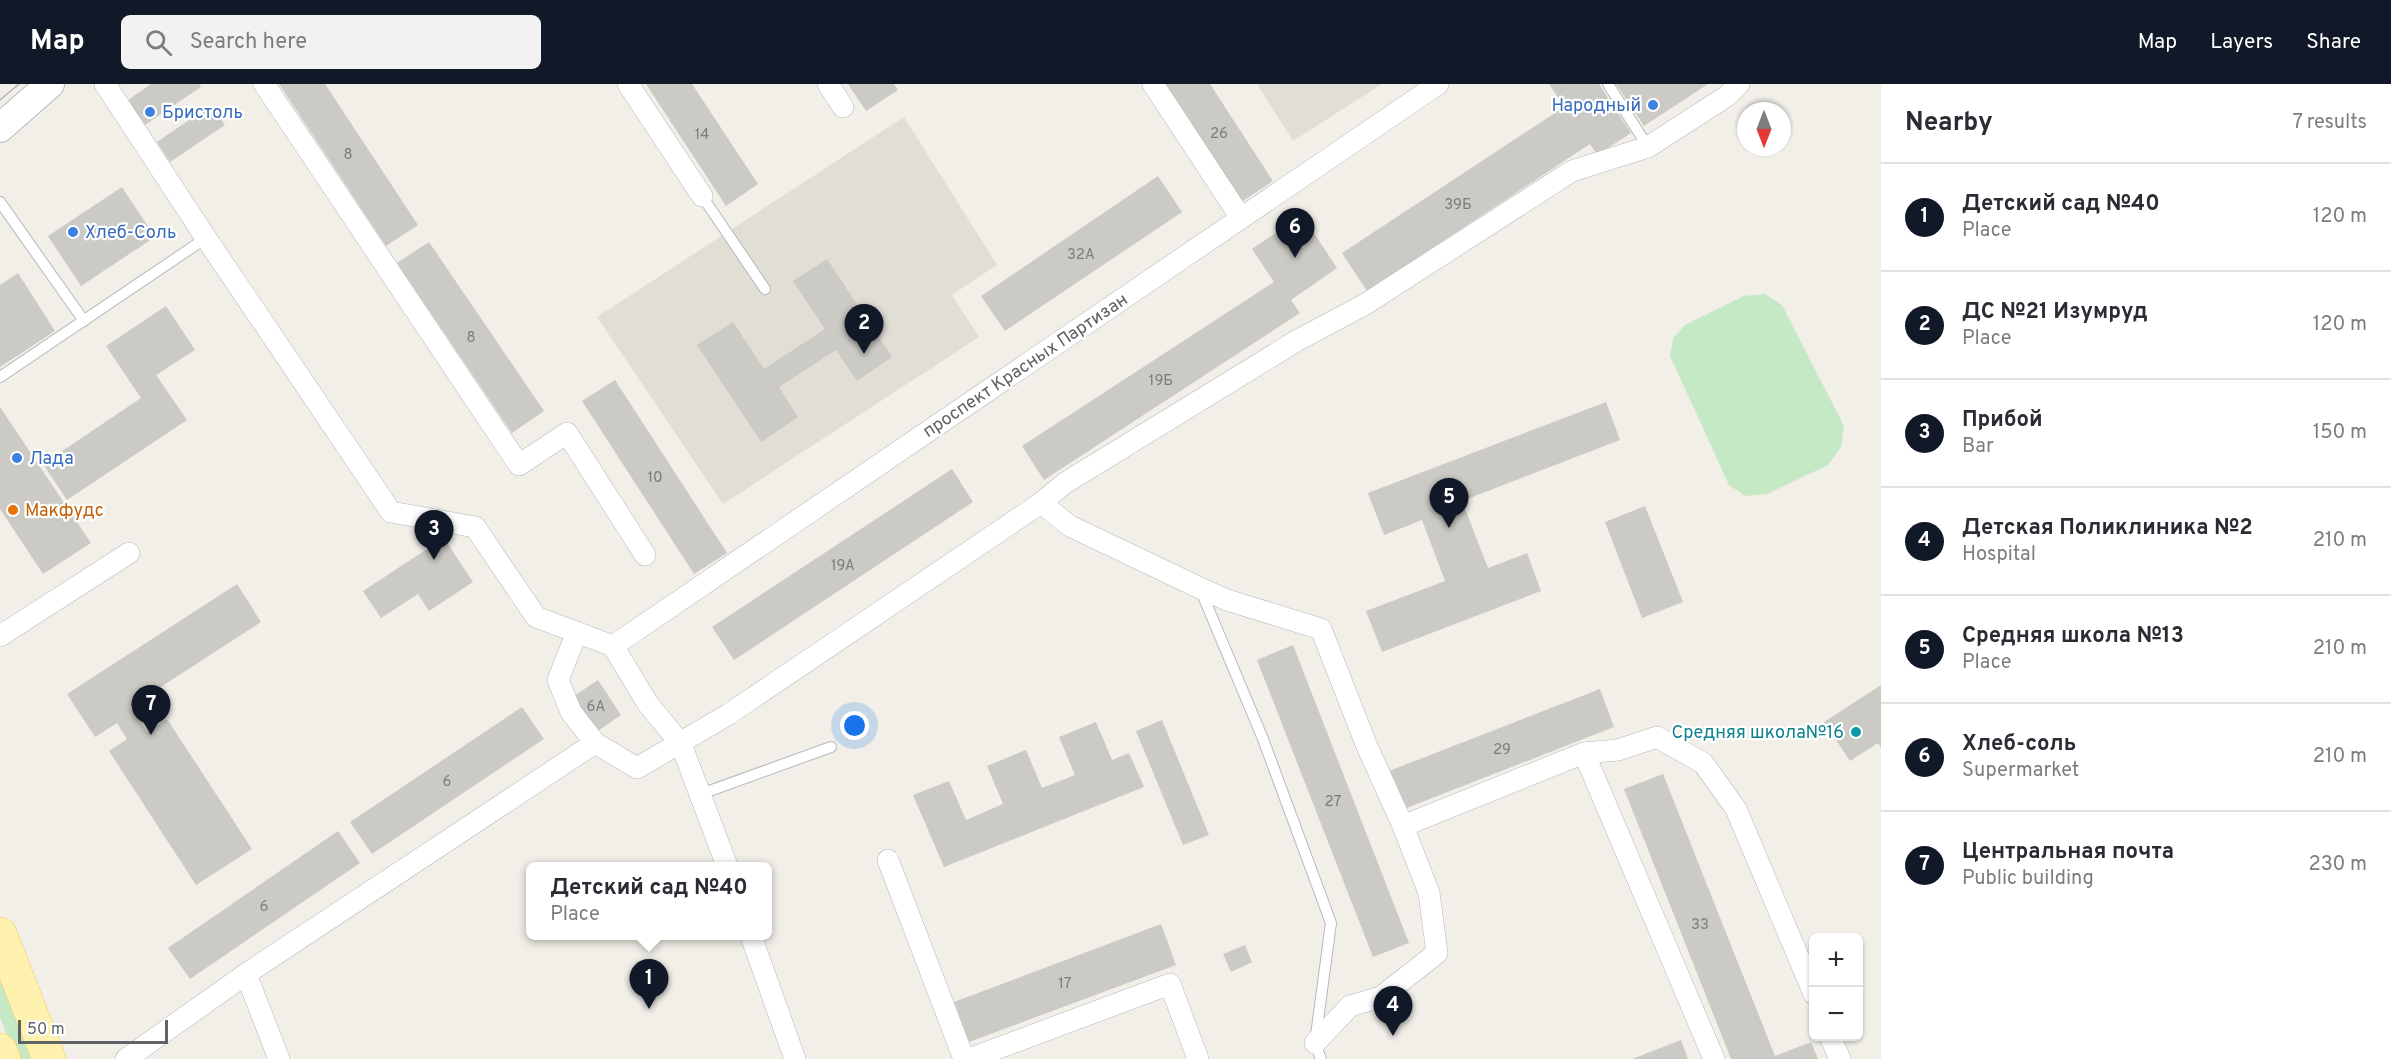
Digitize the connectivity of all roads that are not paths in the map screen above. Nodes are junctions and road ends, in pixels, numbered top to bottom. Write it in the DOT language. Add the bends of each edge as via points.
graph roads {
  1 [pos="50,84"];
  2 [pos="105,84"];
  3 [pos="264,84"];
  4 [pos="628,84"];
  5 [pos="828,84"];
  6 [pos="1153,84"];
  7 [pos="1438,84"];
  8 [pos="1608,84"];
  9 [pos="1739,84"];
  10 [pos="843,107"];
  11 [pos="0,128"];
  12 [pos="1648,147"];
  13 [pos="702,196"];
  14 [pos="0,202"];
  15 [pos="1241,218"];
  16 [pos="206,238"];
  17 [pos="765,289"];
  18 [pos="84,321"];
  19 [pos="0,377"];
  20 [pos="1041,503"];
  21 [pos="129,553"];
  22 [pos="645,555"];
  23 [pos="1200,588"];
  24 [pos="577,632"];
  25 [pos="0,636"];
  26 [pos="613,646"];
  27 [pos="595,743"];
  28 [pos="681,744"];
  29 [pos="831,747"];
  30 [pos="1584,753"];
  31 [pos="701,794"];
  32 [pos="1403,826"];
  33 [pos="888,860"];
  34 [pos="725,862"];
  35 [pos="0,934"];
  36 [pos="752,940"];
  37 [pos="246,974"];
  38 [pos="1811,987"];
  39 [pos="1832,1041"];
  40 [pos="0,1050"];
  41 [pos="1318,1051"];
  42 [pos="4,1059"];
  43 [pos="49,1059"];
  44 [pos="126,1059"];
  45 [pos="279,1059"];
  46 [pos="795,1059"];
  47 [pos="964,1059"];
  48 [pos="969,1059"];
  49 [pos="1198,1059"];
  50 [pos="1714,1059"];
  51 [pos="1840,1059"];
  1 -- 11 [label="main road"];
  2 -- 16 [label="street"];
  3 -- 22 [label="street" via="519,465 567,432"];
  4 -- 13 [label="street"];
  5 -- 10 [label="street"];
  6 -- 15 [label="street"];
  7 -- 15 [label="street, проспект Красных Партизан"];
  8 -- 12 [label="lane"];
  9 -- 12 [label="street" via="1727,96"];
  12 -- 20 [label="street" via="1572,171 1364,305 1298,340 1065,483"];
  13 -- 17 [label="lane"];
  14 -- 18 [label="lane"];
  15 -- 26 [label="street, проспект Красных Партизан"];
  16 -- 18 [label="lane"];
  16 -- 24 [label="street" via="391,512 475,527 536,617"];
  18 -- 19 [label="lane"];
  20 -- 23 [label="street" via="1070,526"];
  20 -- 28 [label="street"];
  21 -- 25 [label="street"];
  23 -- 32 [label="street" via="1321,629"];
  23 -- 41 [label="lane" via="1263,739 1331,923"];
  24 -- 26 [label="street"];
  24 -- 27 [label="street" via="558,680 571,712"];
  26 -- 28 [label="street" via="648,704"];
  27 -- 28 [label="street" via="637,768"];
  27 -- 37 [label="street"];
  28 -- 31 [label="street"];
  29 -- 31 [label="lane"];
  30 -- 32 [label="street"];
  30 -- 38 [label="street" via="1618,750 1658,737 1703,763 1736,809"];
  30 -- 50 [label="street"];
  31 -- 34 [label="street"];
  32 -- 41 [label="street" via="1429,892 1437,953 1381,997 1350,1006"];
  33 -- 47 [label="street"];
  35 -- 43 [label="main road"];
  36 -- 46 [label="street"];
  37 -- 44 [label="street"];
  37 -- 45 [label="street"];
  39 -- 51 [label="street"];
  40 -- 42 [label="main road"];
  48 -- 49 [label="street" via="1170,984"];
}
